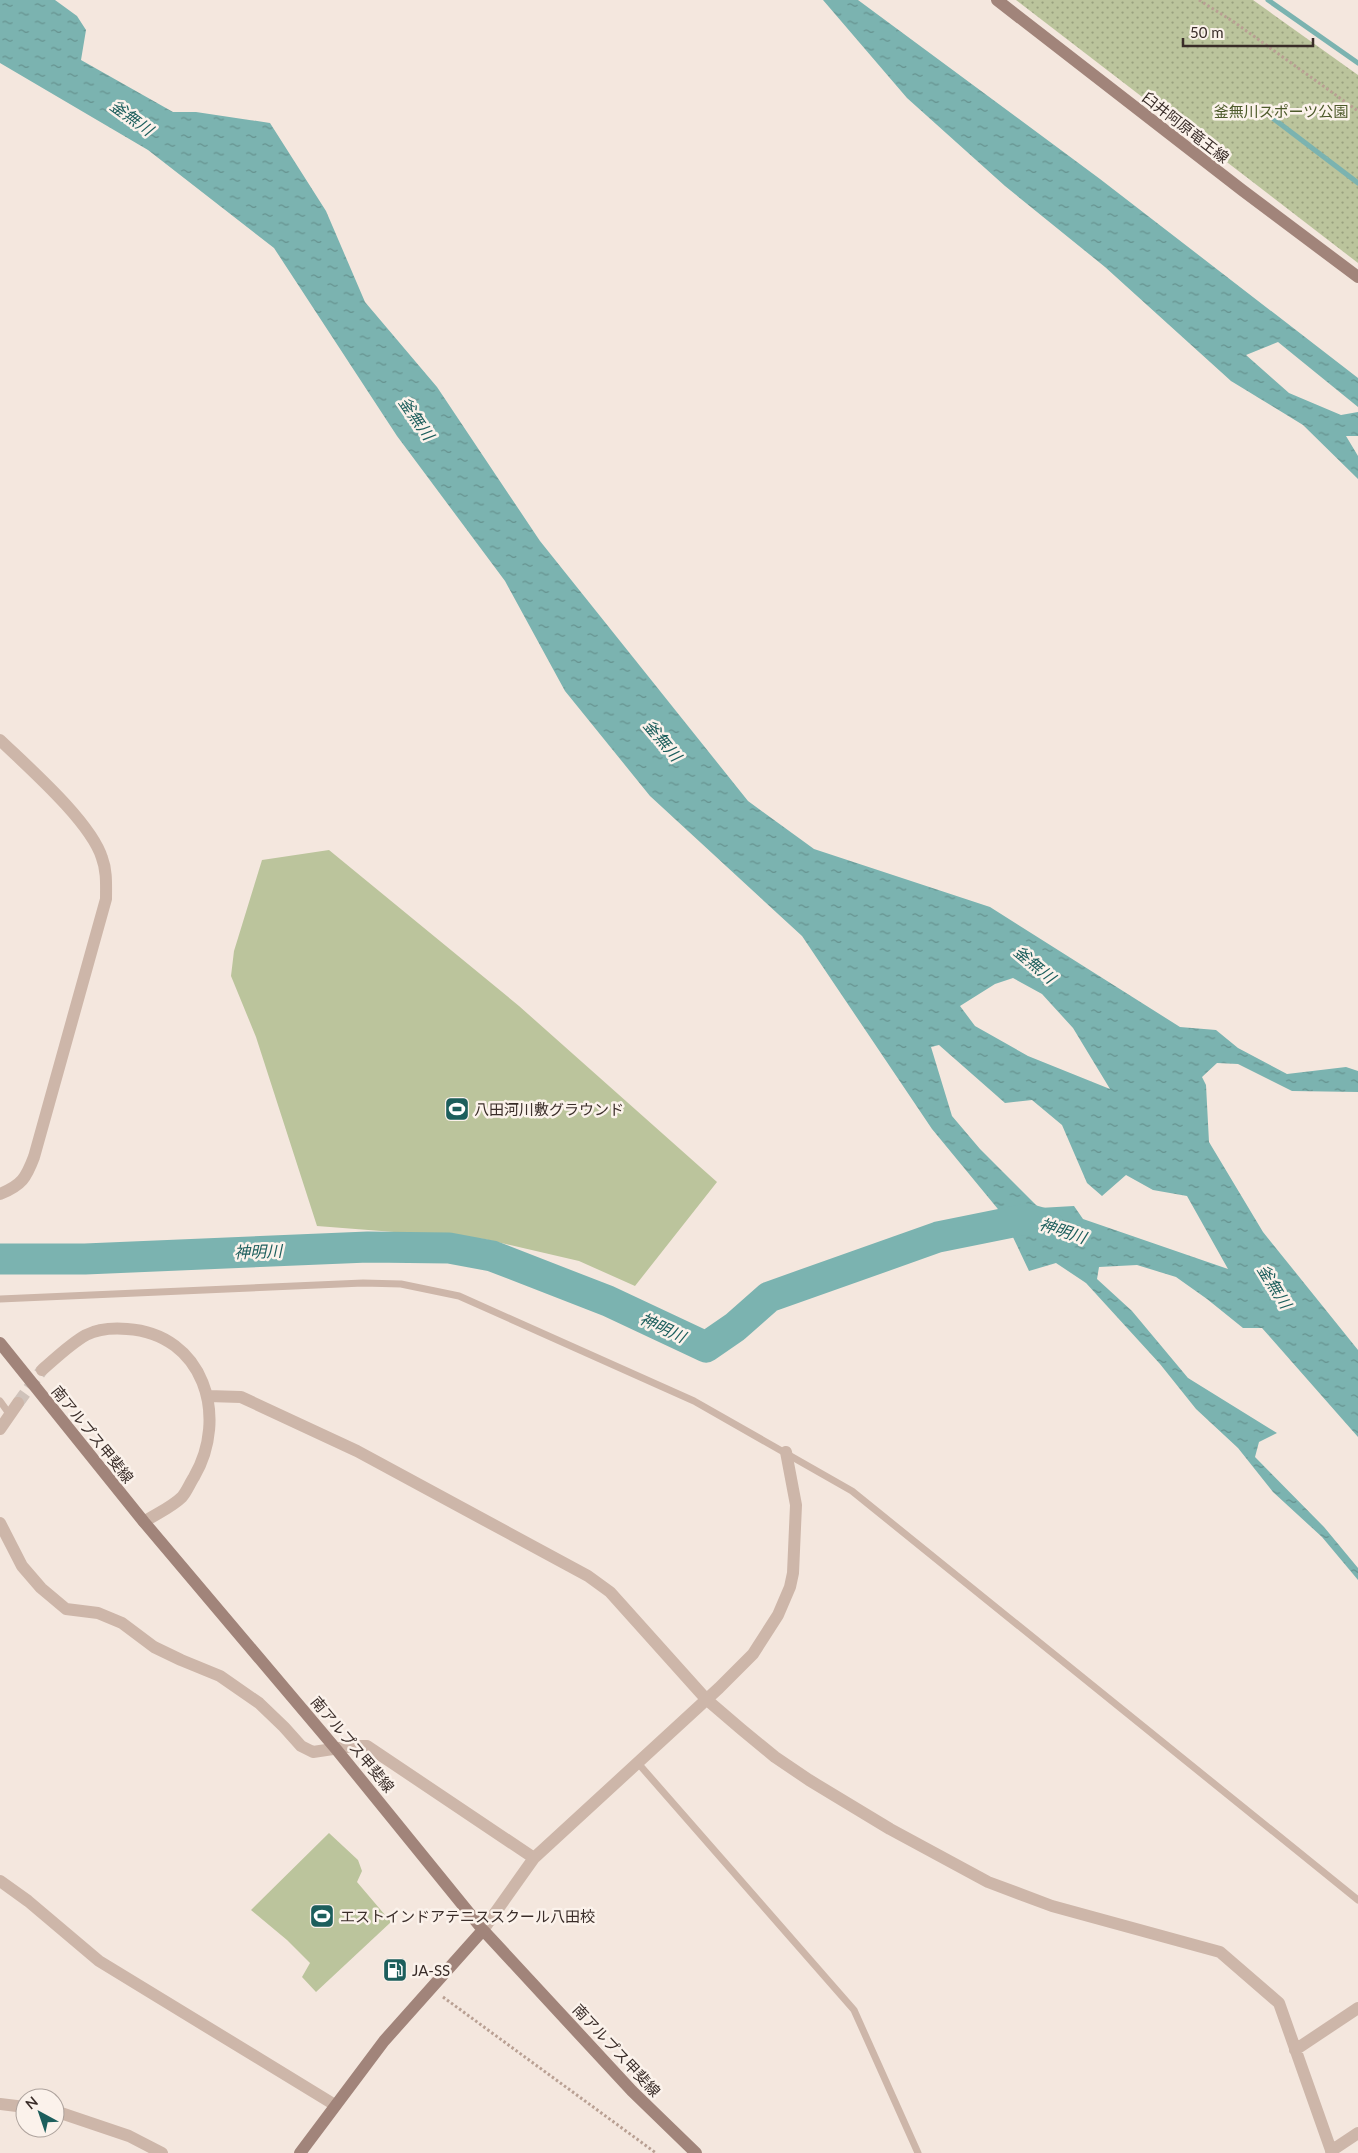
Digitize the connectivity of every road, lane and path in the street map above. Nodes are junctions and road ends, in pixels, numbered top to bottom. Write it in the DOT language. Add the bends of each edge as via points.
graph roads {
  1 [pos="997,0"];
  2 [pos="1199,0"];
  3 [pos="1358,111"];
  4 [pos="1358,277"];
  5 [pos="0,740"];
  6 [pos="0,1194"];
  7 [pos="0,1300"];
  8 [pos="0,1343"];
  9 [pos="42,1370"];
  10 [pos="208,1396"];
  11 [pos="0,1402"];
  12 [pos="18,1403"];
  13 [pos="10,1414"];
  14 [pos="0,1429"];
  15 [pos="786,1452"];
  16 [pos="144,1522"];
  17 [pos="0,1523"];
  18 [pos="706,1699"];
  19 [pos="336,1749"];
  20 [pos="637,1762"];
  21 [pos="534,1858"];
  22 [pos="0,1881"];
  23 [pos="1358,1900"];
  24 [pos="483,1930"];
  25 [pos="430,1988"];
  26 [pos="1358,2008"];
  27 [pos="1295,2050"];
  28 [pos="0,2104"];
  29 [pos="335,2105"];
  30 [pos="15,2106"];
  31 [pos="65,2115"];
  32 [pos="1358,2133"];
  33 [pos="1331,2152"];
  34 [pos="162,2153"];
  35 [pos="300,2153"];
  36 [pos="656,2153"];
  37 [pos="696,2153"];
  38 [pos="918,2153"];
  1 -- 4 [label="main road, 臼井阿原竜王線"];
  2 -- 3 [label="path"];
  5 -- 6 [label="street" via="67,807 96,843 106,876 106,900 34,1157 26,1178"];
  7 -- 15 [label="lane" via="363,1283 430,1289 459,1296 694,1401"];
  8 -- 16 [label="main road, 南アルプス甲斐線"];
  9 -- 10 [label="street" via="88,1334 115,1328 144,1330 182,1351 202,1379"];
  10 -- 16 [label="street" via="210,1433 200,1465 182,1497"];
  10 -- 18 [label="street" via="241,1396 357,1451 588,1576 610,1592"];
  11 -- 13 [label="lane"];
  12 -- 13 [label="street"];
  13 -- 14 [label="street"];
  15 -- 18 [label="street" via="796,1505 790,1587 778,1615 753,1654"];
  15 -- 23 [label="lane" via="852,1491"];
  16 -- 19 [label="main road, 南アルプス甲斐線"];
  17 -- 19 [label="street" via="22,1566 66,1609 98,1613 154,1647 220,1676 259,1703 301,1746 314,1752"];
  18 -- 20 [label="street"];
  18 -- 27 [label="street" via="809,1780 988,1882 1052,1906 1220,1952 1279,2003"];
  19 -- 21 [label="street" via="367,1746"];
  19 -- 24 [label="main road, 南アルプス甲斐線"];
  20 -- 21 [label="street"];
  20 -- 38 [label="lane" via="854,2010"];
  21 -- 24 [label="street"];
  22 -- 29 [label="street" via="100,1961"];
  24 -- 25 [label="main road"];
  24 -- 37 [label="main road, 南アルプス甲斐線" via="632,2091"];
  25 -- 29 [label="main road"];
  25 -- 36 [label="path"];
  26 -- 27 [label="street"];
  27 -- 33 [label="street"];
  28 -- 30 [label="street"];
  29 -- 35 [label="main road"];
  31 -- 34 [label="street" via="129,2136"];
  32 -- 33 [label="street"];
}
